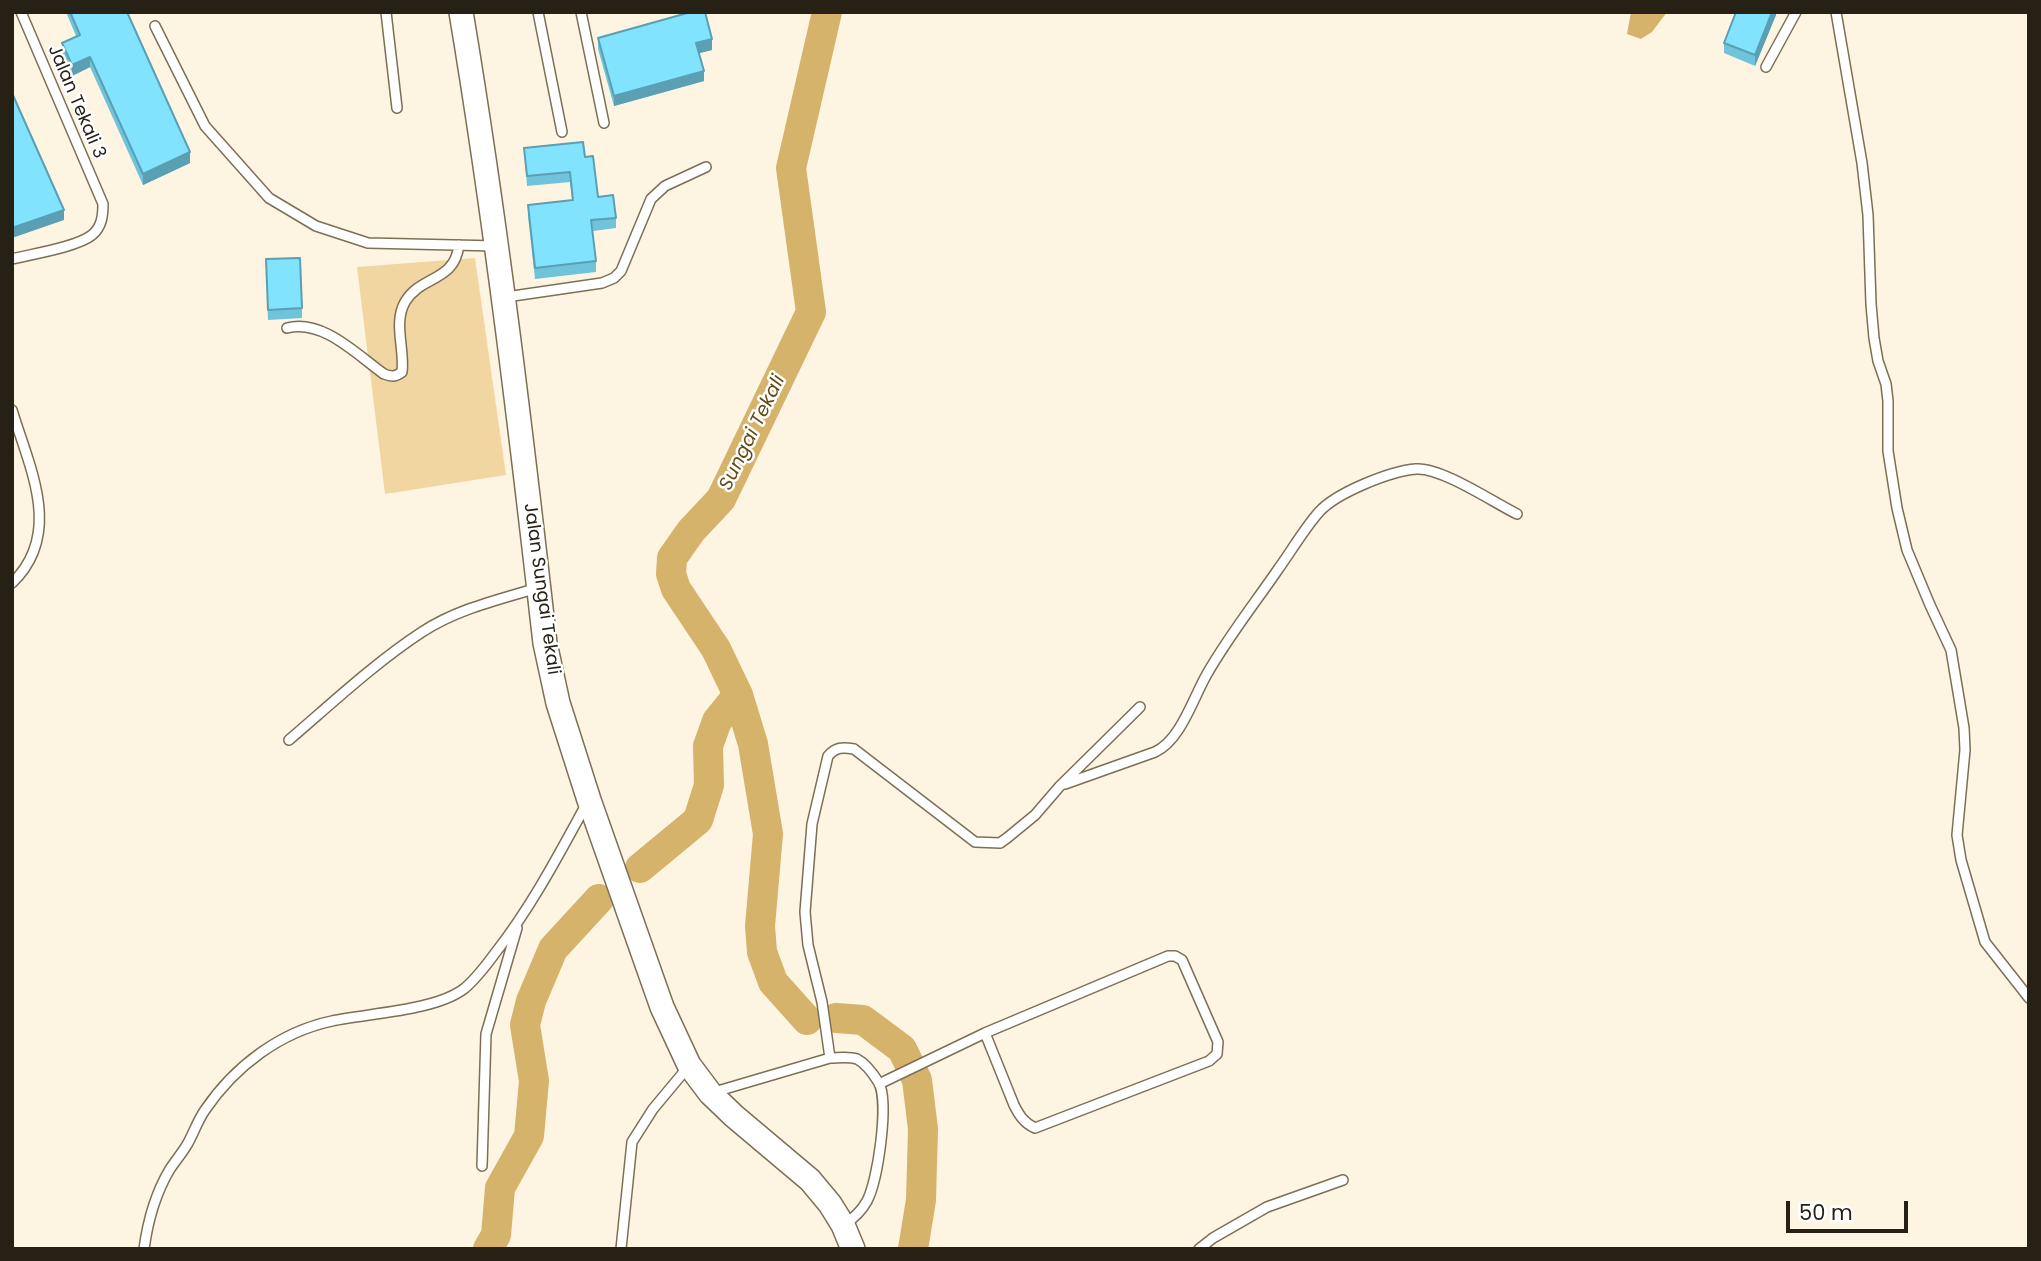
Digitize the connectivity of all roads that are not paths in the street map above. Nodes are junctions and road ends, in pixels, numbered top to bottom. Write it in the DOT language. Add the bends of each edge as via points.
graph roads {
  1 [pos="21,12"];
  2 [pos="386,12"];
  3 [pos="461,12"];
  4 [pos="538,12"];
  5 [pos="581,12"];
  6 [pos="1796,12"];
  7 [pos="1836,12"];
  8 [pos="155,26"];
  9 [pos="1766,67"];
  10 [pos="397,108"];
  11 [pos="604,123"];
  12 [pos="562,132"];
  13 [pos="706,167"];
  14 [pos="459,246"];
  15 [pos="497,246"];
  16 [pos="12,259"];
  17 [pos="504,297"];
  18 [pos="287,328"];
  19 [pos="12,410"];
  20 [pos="1517,514"];
  21 [pos="12,583"];
  22 [pos="539,587"];
  23 [pos="1140,707"];
  24 [pos="289,740"];
  25 [pos="1060,786"];
  26 [pos="589,800"];
  27 [pos="519,923"];
  28 [pos="2029,998"];
  29 [pos="985,1033"];
  30 [pos="830,1058"];
  31 [pos="689,1065"];
  32 [pos="879,1084"];
  33 [pos="710,1093"];
  34 [pos="482,1166"];
  35 [pos="1343,1180"];
  36 [pos="843,1225"];
  37 [pos="144,1249"];
  38 [pos="621,1249"];
  39 [pos="853,1249"];
  40 [pos="1199,1249"];
  1 -- 16 [label="lane, Jalan Tekali 3" via="103,204 103,216 93,234 80,241"];
  2 -- 10 [label="lane"];
  3 -- 15 [label="street, Jalan Sungai Tekali"];
  4 -- 12 [label="lane"];
  5 -- 11 [label="lane"];
  6 -- 9 [label="lane"];
  7 -- 28 [label="lane" via="1862,163 1874,338 1886,384 1896,508 1907,550 1951,650 1964,728 1957,835 1961,860 1985,942"];
  8 -- 14 [label="lane" via="205,126 269,198 316,226 368,243"];
  13 -- 17 [label="lane" via="665,186 651,199 635,242 614,278"];
  14 -- 15 [label="lane"];
  14 -- 18 [label="lane" via="452,268 415,290 404,304 399,333 403,364 396,376 384,374 330,335 307,326"];
  15 -- 17 [label="street, Jalan Sungai Tekali"];
  17 -- 22 [label="street, Jalan Sungai Tekali"];
  19 -- 21 [label="lane" via="35,486 40,530 33,556"];
  20 -- 25 [label="lane" via="1445,476 1417,468 1344,493 1320,510 1242,621 1164,748"];
  22 -- 24 [label="lane" via="466,609 423,631"];
  22 -- 26 [label="street, Jalan Sungai Tekali" via="558,703"];
  23 -- 25 [label="lane"];
  25 -- 30 [label="lane" via="1007,838 975,842 853,749 843,747 828,756 812,824 805,912"];
  26 -- 27 [label="lane"];
  26 -- 31 [label="street, Jalan Sungai Tekali" via="662,1007"];
  27 -- 34 [label="lane" via="486,1034"];
  27 -- 37 [label="lane" via="464,989 437,1002 306,1027 261,1052 204,1111 155,1198"];
  29 -- 29 [label="lane" via="1175,956 1182,960 1218,1042 1217,1054 1209,1061 1035,1128 1019,1115"];
  29 -- 32 [label="lane"];
  30 -- 32 [label="lane" via="859,1060"];
  30 -- 33 [label="lane"];
  31 -- 33 [label="street, Jalan Sungai Tekali"];
  31 -- 38 [label="lane" via="632,1142"];
  32 -- 36 [label="lane" via="881,1143 873,1186 863,1208"];
  33 -- 36 [label="street, Jalan Sungai Tekali" via="810,1180"];
  35 -- 40 [label="lane" via="1267,1207"];
  36 -- 39 [label="street, Jalan Sungai Tekali"];
}
